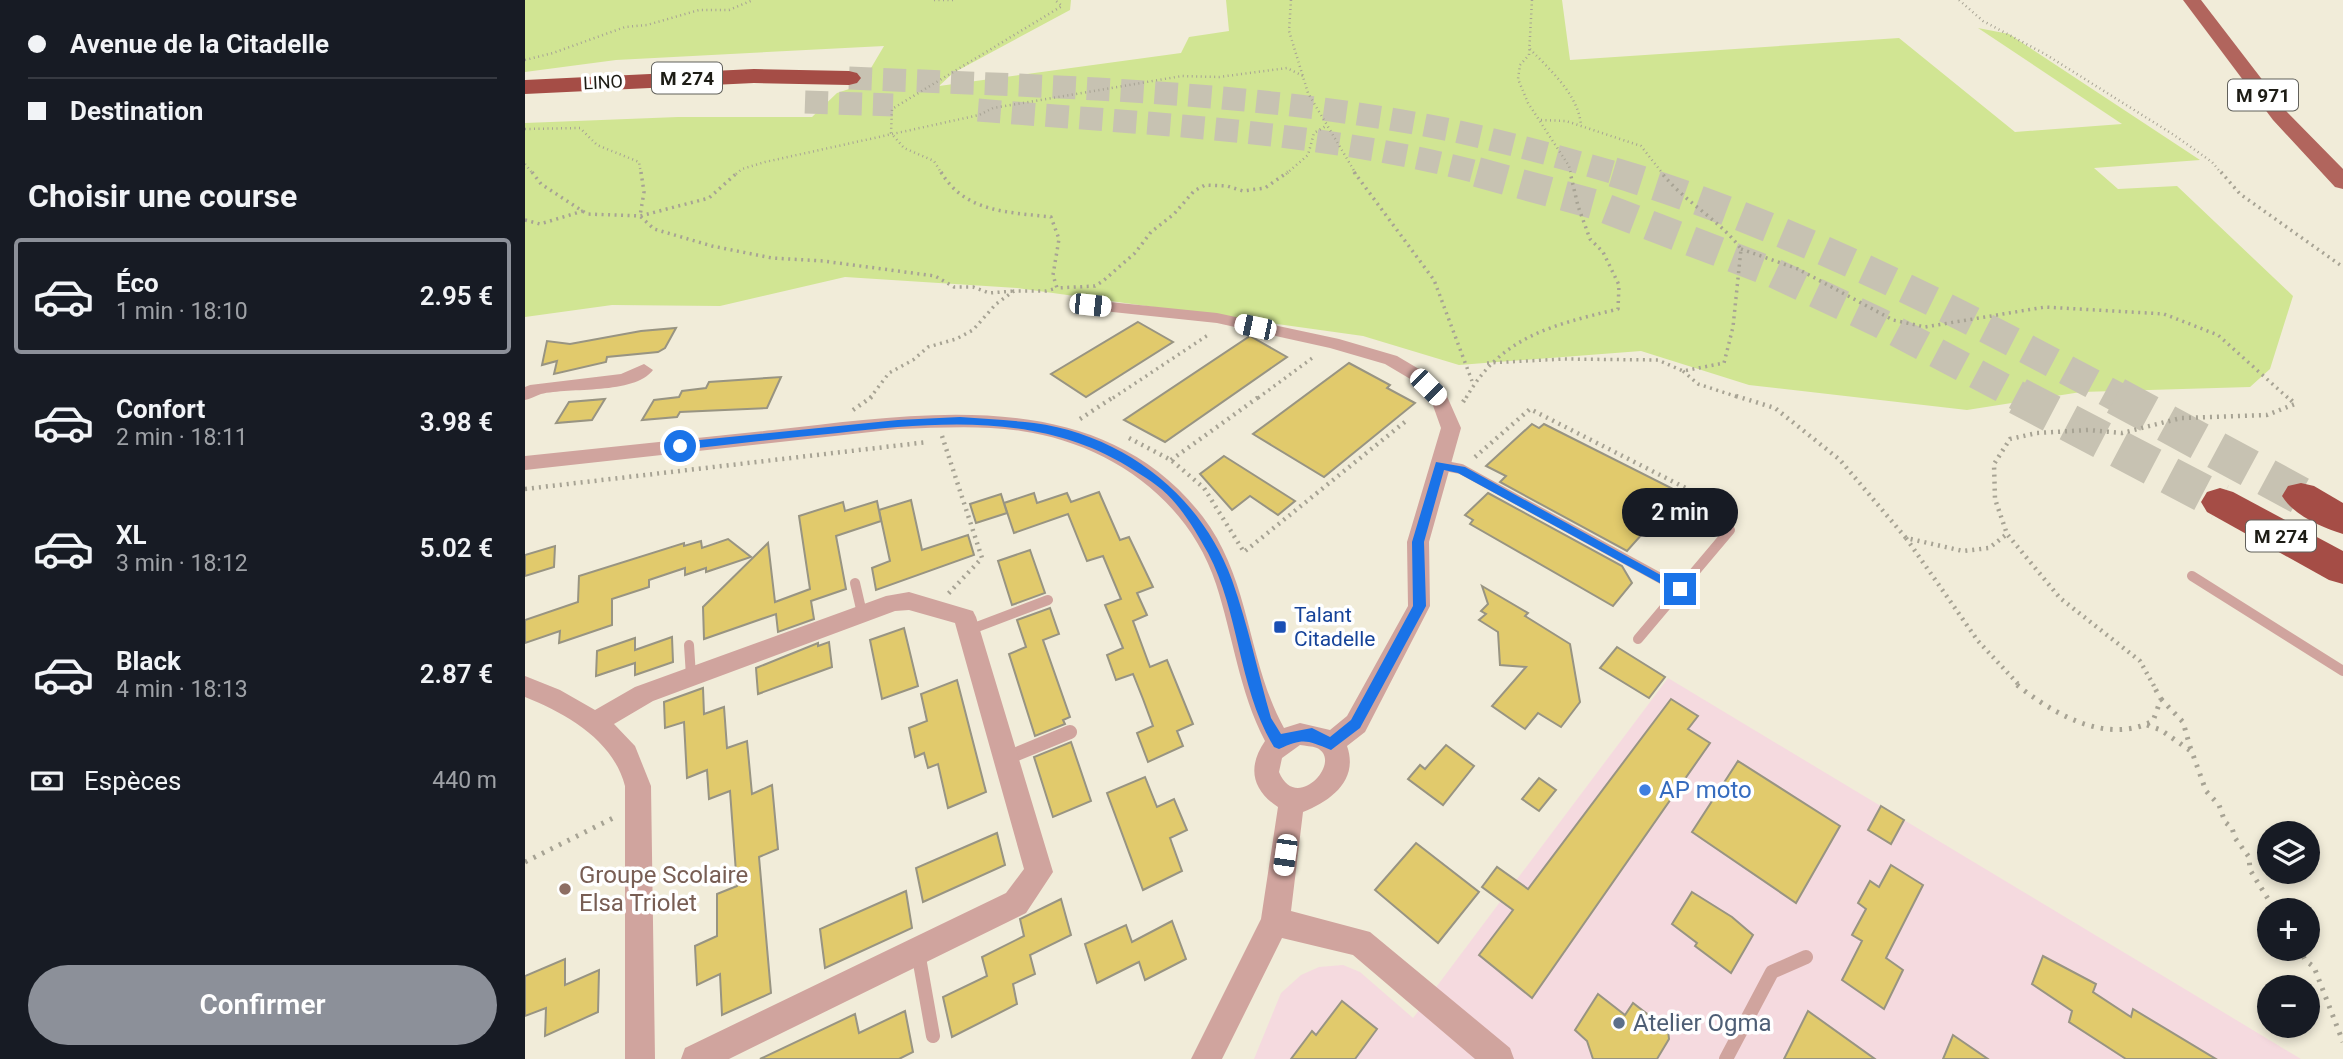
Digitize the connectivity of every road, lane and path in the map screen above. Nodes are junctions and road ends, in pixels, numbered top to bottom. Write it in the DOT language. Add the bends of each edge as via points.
graph roads {
  1 [pos="754,0"];
  2 [pos="934,0"];
  3 [pos="955,0"];
  4 [pos="1055,0"];
  5 [pos="1291,0"];
  6 [pos="1532,0"];
  7 [pos="1959,0"];
  8 [pos="2193,0"];
  9 [pos="1529,48"];
  10 [pos="525,60"];
  11 [pos="1303,76"];
  12 [pos="849,78"];
  13 [pos="525,87"];
  14 [pos="726,100"];
  15 [pos="525,104"];
  16 [pos="1541,120"];
  17 [pos="1581,125"];
  18 [pos="1326,126"];
  19 [pos="525,130"];
  20 [pos="891,133"];
  21 [pos="525,164"];
  22 [pos="2343,182"];
  23 [pos="583,211"];
  24 [pos="640,216"];
  25 [pos="525,220"];
  26 [pos="1741,249"];
  27 [pos="2343,267"];
  28 [pos="1056,288"];
  29 [pos="1014,291"];
  30 [pos="1090,305"];
  31 [pos="1229,321"];
  32 [pos="1333,343"];
  33 [pos="1487,363"];
  34 [pos="644,370"];
  35 [pos="1683,371"];
  36 [pos="1473,381"];
  37 [pos="525,394"];
  38 [pos="848,413"];
  39 [pos="1080,419"];
  40 [pos="1451,428"];
  41 [pos="943,440"];
  42 [pos="1171,460"];
  43 [pos="525,463"];
  44 [pos="1450,467"];
  45 [pos="525,489"];
  46 [pos="2301,496"];
  47 [pos="2220,502"];
  48 [pos="2343,520"];
  49 [pos="1730,530"];
  50 [pos="2007,534"];
  51 [pos="1906,538"];
  52 [pos="2343,569"];
  53 [pos="2192,576"];
  54 [pos="855,583"];
  55 [pos="1680,589"];
  56 [pos="1048,600"];
  57 [pos="862,613"];
  58 [pos="969,630"];
  59 [pos="1638,639"];
  60 [pos="689,645"];
  61 [pos="2343,671"];
  62 [pos="691,676"];
  63 [pos="525,686"];
  64 [pos="2161,699"];
  65 [pos="594,723"];
  66 [pos="2147,724"];
  67 [pos="1070,732"];
  68 [pos="1279,743"];
  69 [pos="1331,744"];
  70 [pos="2192,752"];
  71 [pos="1007,758"];
  72 [pos="1292,799"];
  73 [pos="640,806"];
  74 [pos="525,862"];
  75 [pos="2268,898"];
  76 [pos="1275,922"];
  77 [pos="918,951"];
  78 [pos="1806,957"];
  79 [pos="2306,961"];
  80 [pos="933,1036"];
  81 [pos="2343,1042"];
  82 [pos="639,1059"];
  83 [pos="696,1059"];
  84 [pos="1206,1059"];
  85 [pos="1499,1059"];
  86 [pos="1726,1059"];
  1 -- 10 [label="path" via="729,10 699,10 625,27"];
  2 -- 3 [label="path"];
  4 -- 20 [label="path" via="1062,6 892,109"];
  5 -- 11 [label="path" via="1289,31"];
  6 -- 9 [label="path"];
  7 -- 27 [label="path" via="1983,21 2174,135 2211,162 2240,194"];
  8 -- 22 [label="main road, M 971" via="2280,116"];
  9 -- 16 [label="path" via="1518,79"];
  9 -- 17 [label="path" via="1577,107"];
  11 -- 18 [label="path"];
  11 -- 20 [label="path" via="1287,68 1219,77 1182,76 993,108"];
  12 -- 13 [label="highway, LINO / M 274" via="754,76"];
  14 -- 15 [label="highway, LINO / M 274"];
  16 -- 17 [label="path"];
  16 -- 33 [label="path" via="1569,166 1590,239 1604,252 1619,285 1618,309 1550,326"];
  17 -- 26 [label="path" via="1641,146 1675,190"];
  18 -- 28 [label="path" via="1314,134 1308,155 1279,180 1265,188 1243,191 1205,185 1103,281 1095,286"];
  18 -- 36 [label="path" via="1344,158 1434,280"];
  19 -- 24 [label="path" via="580,128 597,145 639,162 644,192"];
  20 -- 24 [label="path" via="742,169 709,198"];
  20 -- 28 [label="path" via="904,148 934,162 946,181 985,209 1051,216 1059,239 1053,275"];
  21 -- 23 [label="path" via="541,184"];
  23 -- 24 [label="path"];
  23 -- 25 [label="path" via="540,223"];
  24 -- 29 [label="path" via="654,229 712,246 772,258 935,276 954,287 989,293"];
  26 -- 35 [label="path" via="1733,327 1724,363"];
  26 -- 50 [label="path" via="1798,269 1893,320 1925,327 2045,307 2164,314 2218,335 2295,404 2267,415 2181,418 2122,433 2088,430 2010,439 1994,464 1995,499"];
  28 -- 29 [label="path"];
  29 -- 38 [label="path" via="973,330 928,347 889,373 874,395"];
  30 -- 31 [label="street"];
  31 -- 32 [label="street"];
  31 -- 39 [label="path"];
  32 -- 40 [label="street" via="1391,360 1418,376 1439,398"];
  32 -- 42 [label="path"];
  33 -- 35 [label="path" via="1658,360"];
  33 -- 36 [label="path"];
  34 -- 37 [label="street" via="625,379"];
  35 -- 51 [label="path" via="1698,384 1775,408 1840,460"];
  36 -- 40 [label="path"];
  40 -- 44 [label="street"];
  41 -- 45 [label="path"];
  43 -- 68 [label="street" via="898,423 1036,426 1083,439 1160,481 1195,523 1226,579 1265,720"];
  44 -- 49 [label="path" via="1530,409 1741,516"];
  44 -- 55 [label="lane"];
  44 -- 69 [label="street" via="1418,542 1419,606 1356,724"];
  46 -- 48 [label="highway, M 274"];
  47 -- 52 [label="highway, M 274"];
  49 -- 55 [label="lane"];
  50 -- 51 [label="path" via="1989,548 1963,551"];
  50 -- 64 [label="path" via="2060,598 2140,662"];
  51 -- 66 [label="path" via="2004,672 2025,692 2103,730 2134,730"];
  53 -- 61 [label="lane"];
  54 -- 57 [label="lane"];
  55 -- 59 [label="lane"];
  56 -- 58 [label="lane"];
  57 -- 58 [label="street" via="909,601 958,613 965,617"];
  57 -- 62 [label="street"];
  58 -- 71 [label="street"];
  60 -- 62 [label="lane"];
  62 -- 65 [label="street" via="644,694"];
  63 -- 65 [label="street"];
  64 -- 66 [label="path" via="2153,721"];
  64 -- 70 [label="path" via="2183,722"];
  65 -- 73 [label="street" via="625,753 638,786"];
  66 -- 70 [label="path"];
  67 -- 71 [label="lane"];
  68 -- 69 [label="street" via="1312,734"];
  68 -- 72 [label="street" via="1266,761 1267,781"];
  69 -- 72 [label="street" via="1339,762 1333,782 1315,796"];
  70 -- 75 [label="path" via="2206,791 2249,857 2250,870"];
  71 -- 77 [label="street" via="1039,872 1016,903"];
  72 -- 76 [label="street"];
  73 -- 74 [label="path"];
  73 -- 82 [label="street"];
  76 -- 84 [label="street"];
  76 -- 85 [label="street" via="1360,942"];
  77 -- 80 [label="lane"];
  77 -- 83 [label="street"];
  78 -- 86 [label="lane" via="1772,972"];
  79 -- 81 [label="path" via="2314,967"];
}
